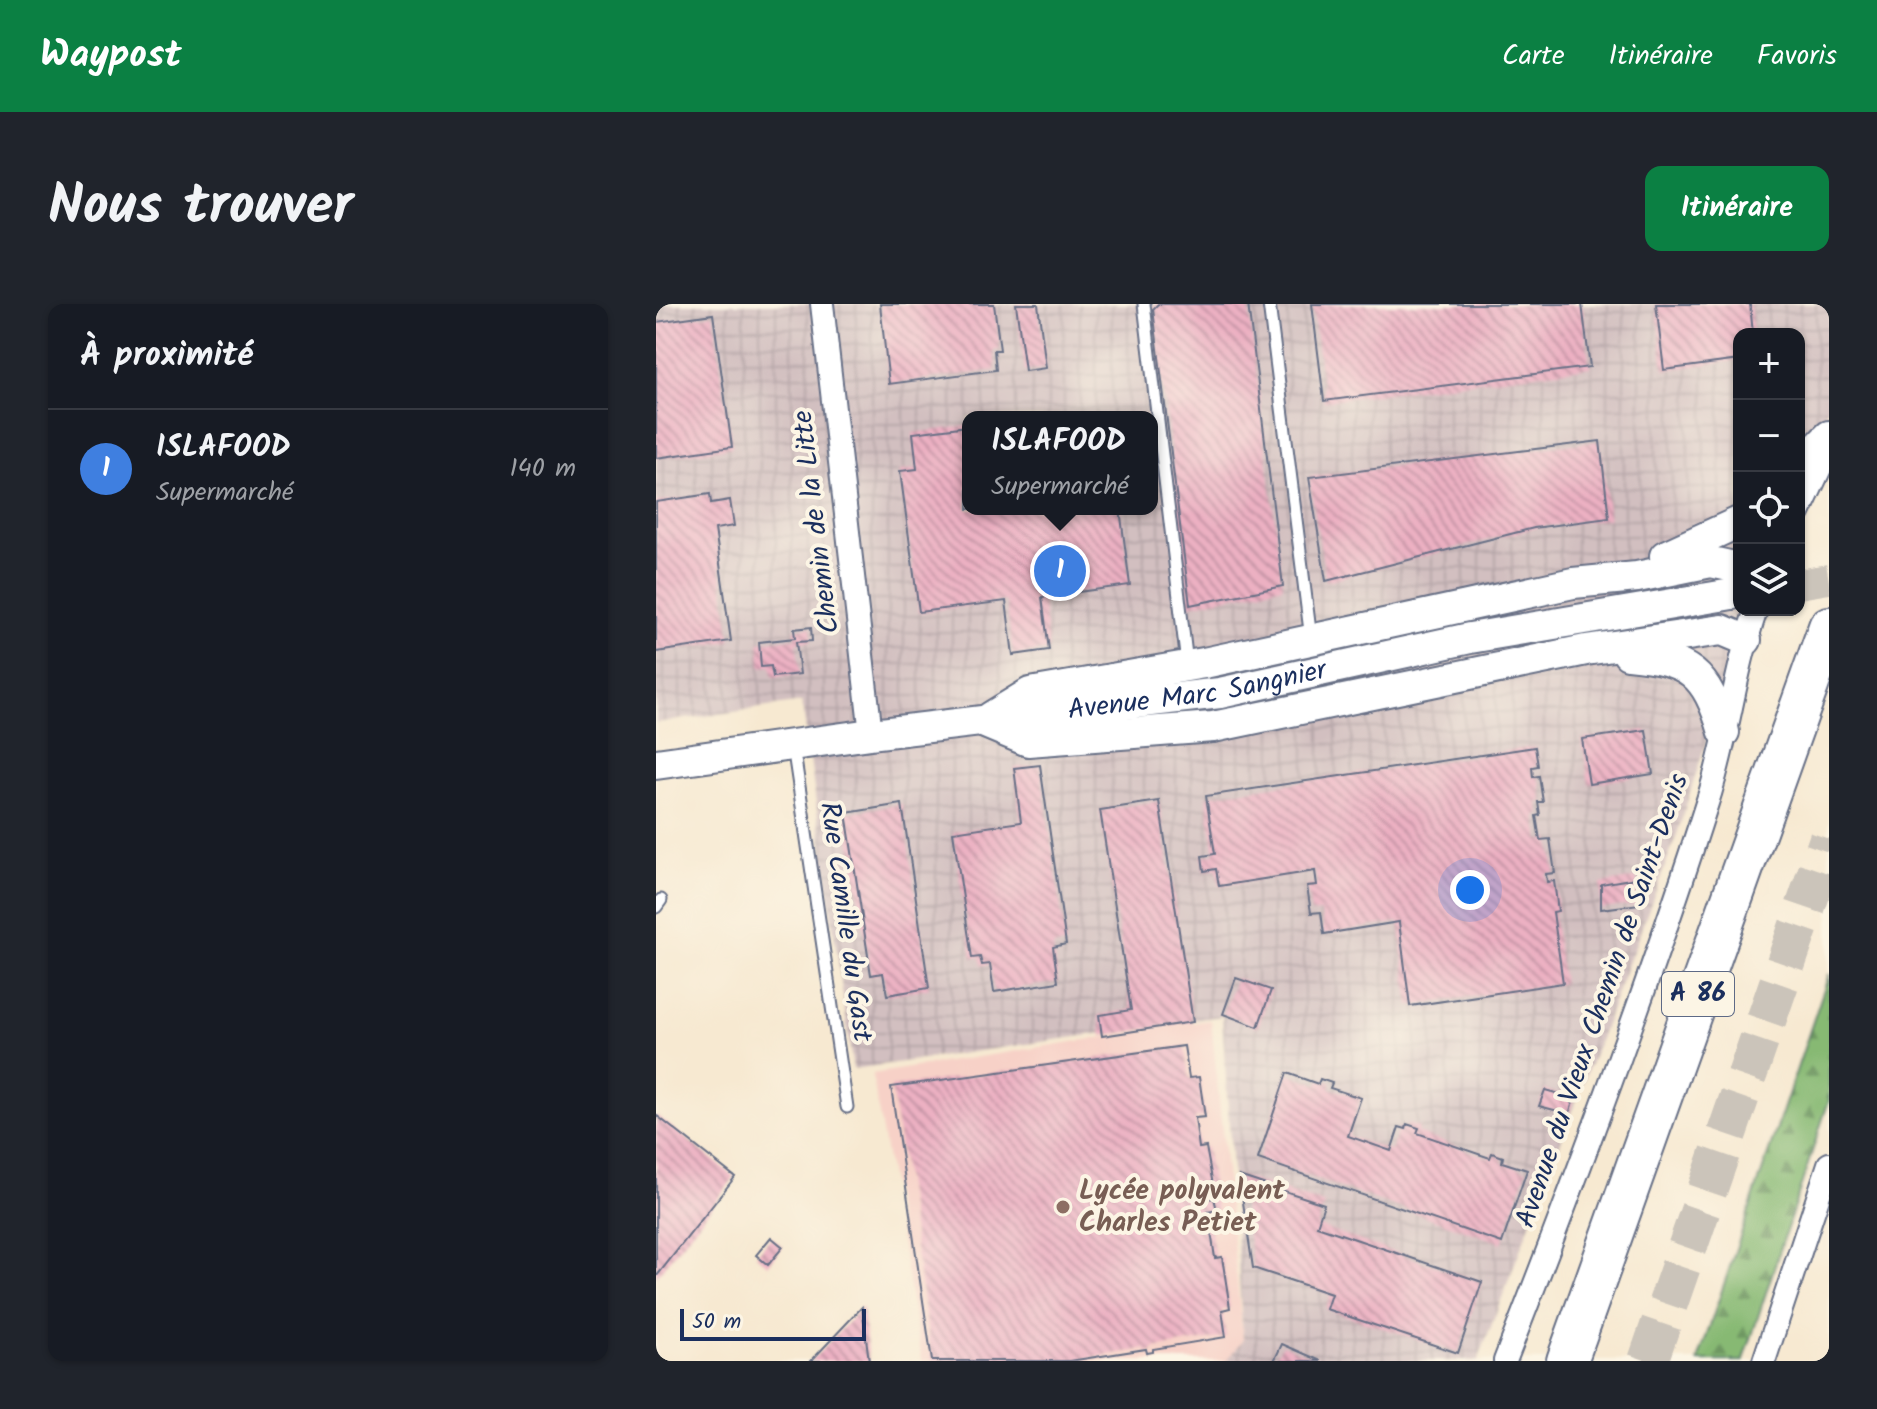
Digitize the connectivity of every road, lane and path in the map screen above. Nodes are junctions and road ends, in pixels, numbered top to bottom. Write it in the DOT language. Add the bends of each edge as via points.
graph roads {
  1 [pos="822,304"];
  2 [pos="1144,304"];
  3 [pos="1269,304"];
  4 [pos="1157,411"];
  5 [pos="1158,422"];
  6 [pos="1829,436"];
  7 [pos="1829,449"];
  8 [pos="1805,460"];
  9 [pos="1805,500"];
  10 [pos="1733,525"];
  11 [pos="1573,583"];
  12 [pos="1733,583"];
  13 [pos="1733,593"];
  14 [pos="1744,616"];
  15 [pos="1829,627"];
  16 [pos="1311,639"];
  17 [pos="1746,640"];
  18 [pos="1586,650"];
  19 [pos="1187,666"];
  20 [pos="983,722"];
  21 [pos="1724,732"];
  22 [pos="871,734"];
  23 [pos="793,745"];
  24 [pos="656,764"];
  25 [pos="847,1107"];
  26 [pos="1829,1164"];
  27 [pos="1505,1361"];
  28 [pos="1567,1361"];
  29 [pos="1764,1361"];
  1 -- 22 [label="street, Chemin de la Litte"];
  2 -- 4 [label="lane"];
  3 -- 16 [label="lane"];
  5 -- 19 [label="lane"];
  6 -- 8 [label="main road"];
  7 -- 9 [label="street"];
  10 -- 11 [label="main road" via="1656,560"];
  11 -- 12 [label="main road" via="1711,562"];
  11 -- 16 [label="main road"];
  13 -- 20 [label="main road, Avenue Marc Sangnier" via="1470,638 1220,693"];
  14 -- 17 [label="street, Avenue du Vieux Chemin de Saint-Denis"];
  15 -- 28 [label="highway, A 86"];
  16 -- 19 [label="main road"];
  17 -- 18 [label="main road" via="1722,630"];
  17 -- 21 [label="street, Avenue du Vieux Chemin de Saint-Denis"];
  18 -- 20 [label="main road" via="1213,727 1028,741"];
  18 -- 21 [label="main road" via="1683,664 1706,685"];
  19 -- 20 [label="main road" via="1030,693"];
  20 -- 22 [label="main road, Avenue Marc Sangnier"];
  21 -- 27 [label="street, Avenue du Vieux Chemin de Saint-Denis" via="1709,798 1669,920"];
  22 -- 23 [label="main road, Avenue Marc Sangnier"];
  23 -- 24 [label="main road, Avenue Marc Sangnier"];
  23 -- 25 [label="lane, Rue Camille du Gast"];
  26 -- 29 [label="street"];
}
